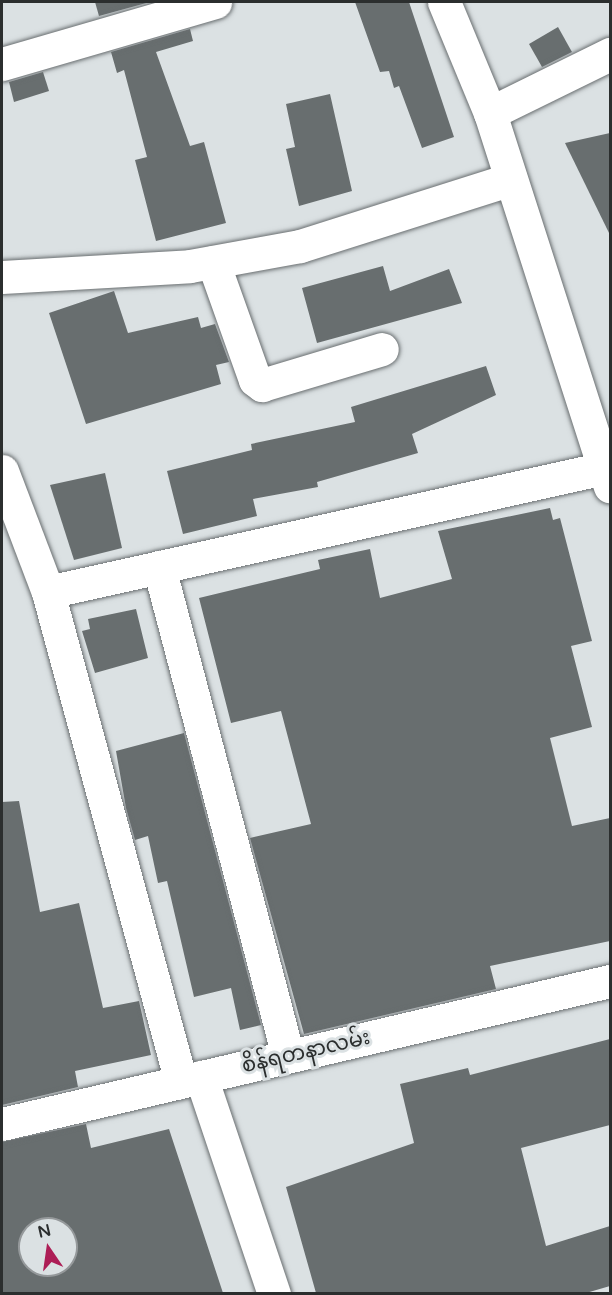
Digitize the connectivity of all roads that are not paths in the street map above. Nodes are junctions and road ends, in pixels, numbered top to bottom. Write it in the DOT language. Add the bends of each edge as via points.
graph roads {
  1 [pos="214,2"];
  2 [pos="444,2"];
  3 [pos="610,54"];
  4 [pos="2,64"];
  5 [pos="490,113"];
  6 [pos="511,179"];
  7 [pos="213,262"];
  8 [pos="2,277"];
  9 [pos="382,349"];
  10 [pos="2,471"];
  11 [pos="607,477"];
  12 [pos="159,567"];
  13 [pos="48,592"];
  14 [pos="610,981"];
  15 [pos="288,1056"];
  16 [pos="191,1080"];
  17 [pos="2,1124"];
  18 [pos="274,1293"];
  1 -- 4 [label="street"];
  2 -- 5 [label="street"];
  3 -- 5 [label="street"];
  5 -- 6 [label="street"];
  6 -- 7 [label="street" via="300,246"];
  6 -- 11 [label="street"];
  7 -- 8 [label="street"];
  7 -- 9 [label="street" via="255,380 262,385"];
  10 -- 13 [label="street"];
  11 -- 12 [label="street"];
  12 -- 13 [label="street"];
  12 -- 15 [label="street"];
  13 -- 16 [label="street"];
  14 -- 15 [label="street, စိန်ရတနာလမ်း"];
  15 -- 16 [label="street, စိန်ရတနာလမ်း"];
  16 -- 17 [label="street, စိန်ရတနာလမ်း"];
  16 -- 18 [label="street"];
}
